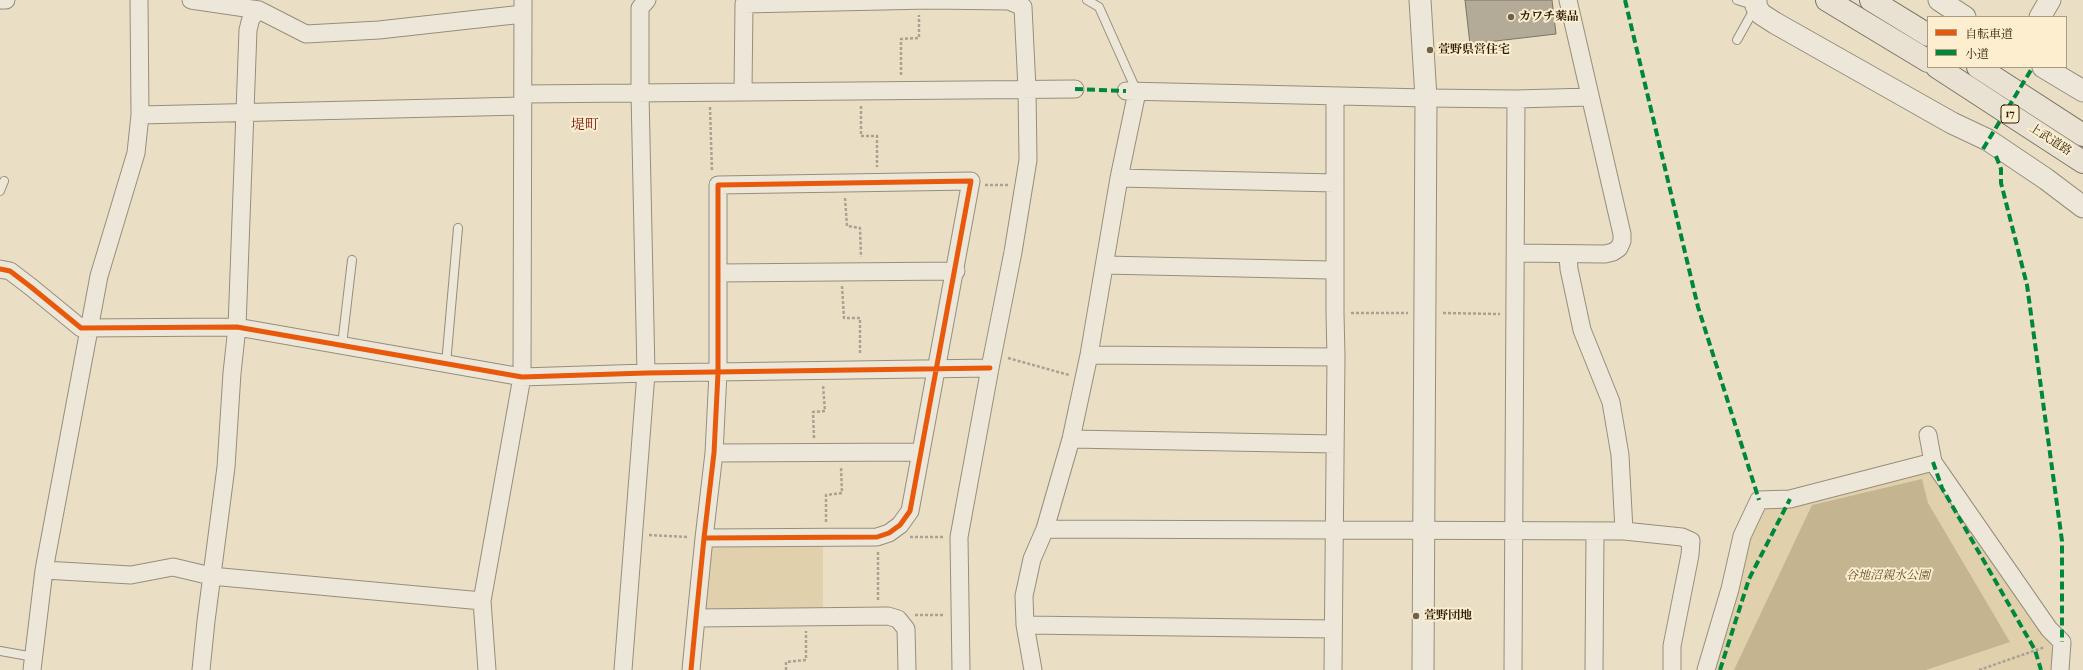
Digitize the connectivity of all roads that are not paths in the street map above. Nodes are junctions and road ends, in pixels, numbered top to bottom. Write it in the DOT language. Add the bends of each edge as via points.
graph roads {
  1 [pos="0,0"];
  2 [pos="6,0"];
  3 [pos="139,0"];
  4 [pos="192,0"];
  5 [pos="647,0"];
  6 [pos="918,0"];
  7 [pos="929,0"];
  8 [pos="1087,0"];
  9 [pos="1420,0"];
  10 [pos="1568,0"];
  11 [pos="1827,0"];
  12 [pos="1871,0"];
  13 [pos="1939,0"];
  14 [pos="2050,0"];
  15 [pos="1750,2"];
  16 [pos="523,7"];
  17 [pos="259,10"];
  18 [pos="1963,16"];
  19 [pos="2041,16"];
  20 [pos="1927,34"];
  21 [pos="1737,40"];
  22 [pos="1927,60"];
  23 [pos="1939,68"];
  24 [pos="1980,68"];
  25 [pos="2045,68"];
  26 [pos="1075,89"];
  27 [pos="1027,90"];
  28 [pos="743,92"];
  29 [pos="1131,92"];
  30 [pos="2083,92"];
  31 [pos="640,93"];
  32 [pos="1335,96"];
  33 [pos="1590,97"];
  34 [pos="1426,98"];
  35 [pos="1516,99"];
  36 [pos="523,100"];
  37 [pos="244,114"];
  38 [pos="140,115"];
  39 [pos="2083,135"];
  40 [pos="2083,162"];
  41 [pos="1119,178"];
  42 [pos="4,181"];
  43 [pos="1336,182"];
  44 [pos="0,191"];
  45 [pos="2083,207"];
  46 [pos="458,228"];
  47 [pos="1516,253"];
  48 [pos="1568,255"];
  49 [pos="352,260"];
  50 [pos="1104,265"];
  51 [pos="0,269"];
  52 [pos="1329,270"];
  53 [pos="956,271"];
  54 [pos="718,273"];
  55 [pos="238,327"];
  56 [pos="89,328"];
  57 [pos="342,345"];
  58 [pos="1089,355"];
  59 [pos="1336,357"];
  60 [pos="991,361"];
  61 [pos="446,364"];
  62 [pos="937,368"];
  63 [pos="646,373"];
  64 [pos="718,373"];
  65 [pos="522,377"];
  66 [pos="1928,435"];
  67 [pos="1071,439"];
  68 [pos="1335,444"];
  69 [pos="920,452"];
  70 [pos="714,453"];
  71 [pos="1933,462"];
  72 [pos="1045,529"];
  73 [pos="1334,530"];
  74 [pos="1422,531"];
  75 [pos="1624,531"];
  76 [pos="1514,532"];
  77 [pos="1595,532"];
  78 [pos="704,538"];
  79 [pos="44,570"];
  80 [pos="211,576"];
  81 [pos="482,601"];
  82 [pos="696,618"];
  83 [pos="1025,625"];
  84 [pos="1333,629"];
  85 [pos="0,651"];
  86 [pos="33,663"];
  87 [pos="201,670"];
  88 [pos="487,670"];
  89 [pos="623,670"];
  90 [pos="691,670"];
  91 [pos="907,670"];
  92 [pos="961,670"];
  93 [pos="1033,670"];
  94 [pos="1333,670"];
  95 [pos="1423,670"];
  96 [pos="1513,670"];
  97 [pos="1594,670"];
  98 [pos="1672,670"];
  99 [pos="1706,670"];
  100 [pos="2060,670"];
  1 -- 2 [label="street"];
  3 -- 38 [label="street"];
  4 -- 17 [label="street"];
  5 -- 31 [label="street" via="640,8"];
  6 -- 7 [label="street"];
  6 -- 28 [label="street" via="744,4"];
  7 -- 27 [label="street" via="1009,1 1023,7"];
  8 -- 29 [label="lane" via="1100,7"];
  9 -- 34 [label="street"];
  10 -- 33 [label="street"];
  11 -- 22 [label="highway"];
  12 -- 20 [label="highway"];
  13 -- 18 [label="street"];
  14 -- 19 [label="street"];
  15 -- 21 [label="lane"];
  15 -- 45 [label="street" via="1761,14 1775,23 1952,123 1988,140"];
  16 -- 17 [label="street" via="379,30 306,34"];
  16 -- 36 [label="street"];
  17 -- 37 [label="street" via="252,18 248,30"];
  23 -- 40 [label="highway, 上武道路 / 17"];
  24 -- 39 [label="highway, 上武道路 / 17"];
  25 -- 30 [label="street"];
  26 -- 27 [label="street"];
  27 -- 28 [label="street"];
  27 -- 60 [label="street" via="1028,160"];
  28 -- 31 [label="street"];
  29 -- 32 [label="street"];
  29 -- 41 [label="street"];
  31 -- 36 [label="street"];
  31 -- 63 [label="street"];
  32 -- 34 [label="street"];
  32 -- 43 [label="street"];
  33 -- 35 [label="street"];
  33 -- 48 [label="street" via="1622,241 1619,248 1613,252"];
  34 -- 35 [label="street"];
  34 -- 74 [label="street"];
  35 -- 47 [label="street"];
  36 -- 37 [label="street"];
  36 -- 65 [label="street"];
  37 -- 38 [label="street"];
  37 -- 55 [label="street"];
  38 -- 56 [label="street" via="136,153 99,276"];
  41 -- 43 [label="street"];
  41 -- 50 [label="street"];
  42 -- 44 [label="lane"];
  43 -- 59 [label="street"];
  46 -- 61 [label="lane"];
  47 -- 48 [label="street"];
  47 -- 76 [label="street"];
  48 -- 75 [label="street" via="1582,330 1611,402 1620,455"];
  49 -- 57 [label="lane"];
  50 -- 52 [label="street"];
  50 -- 58 [label="street"];
  51 -- 56 [label="street" via="10,271 81,328"];
  53 -- 54 [label="street"];
  53 -- 54 [label="street" via="971,181 718,185"];
  53 -- 62 [label="street"];
  54 -- 64 [label="street"];
  55 -- 56 [label="street"];
  55 -- 57 [label="street"];
  55 -- 80 [label="street" via="232,373 226,467"];
  56 -- 79 [label="street"];
  57 -- 61 [label="street"];
  58 -- 59 [label="street"];
  58 -- 67 [label="street"];
  59 -- 68 [label="street"];
  60 -- 62 [label="street"];
  60 -- 92 [label="street" via="959,537"];
  61 -- 65 [label="street"];
  62 -- 64 [label="street"];
  62 -- 69 [label="street"];
  63 -- 64 [label="street"];
  63 -- 65 [label="street"];
  63 -- 89 [label="street"];
  64 -- 70 [label="street"];
  65 -- 81 [label="street"];
  66 -- 71 [label="street"];
  67 -- 68 [label="street"];
  67 -- 72 [label="street"];
  68 -- 73 [label="street"];
  69 -- 70 [label="street"];
  69 -- 78 [label="street" via="910,511 900,525 889,533 877,537"];
  70 -- 78 [label="street"];
  71 -- 99 [label="street" via="1790,499 1759,500 1742,536 1730,589"];
  71 -- 100 [label="street" via="2049,629 2062,642"];
  72 -- 73 [label="street"];
  72 -- 83 [label="street" via="1032,559 1024,596"];
  73 -- 74 [label="street"];
  73 -- 84 [label="street"];
  74 -- 76 [label="street"];
  74 -- 95 [label="street"];
  75 -- 77 [label="street"];
  75 -- 98 [label="street" via="1682,536 1691,541 1672,646"];
  76 -- 77 [label="street"];
  76 -- 96 [label="street"];
  77 -- 97 [label="street"];
  78 -- 82 [label="street"];
  79 -- 80 [label="street" via="131,575 173,568"];
  79 -- 86 [label="street"];
  80 -- 81 [label="street"];
  80 -- 87 [label="street"];
  81 -- 88 [label="street"];
  82 -- 90 [label="street"];
  82 -- 91 [label="street" via="883,616 898,619 906,629"];
  83 -- 84 [label="street"];
  83 -- 93 [label="street"];
  84 -- 94 [label="street"];
  85 -- 86 [label="lane"];
}
